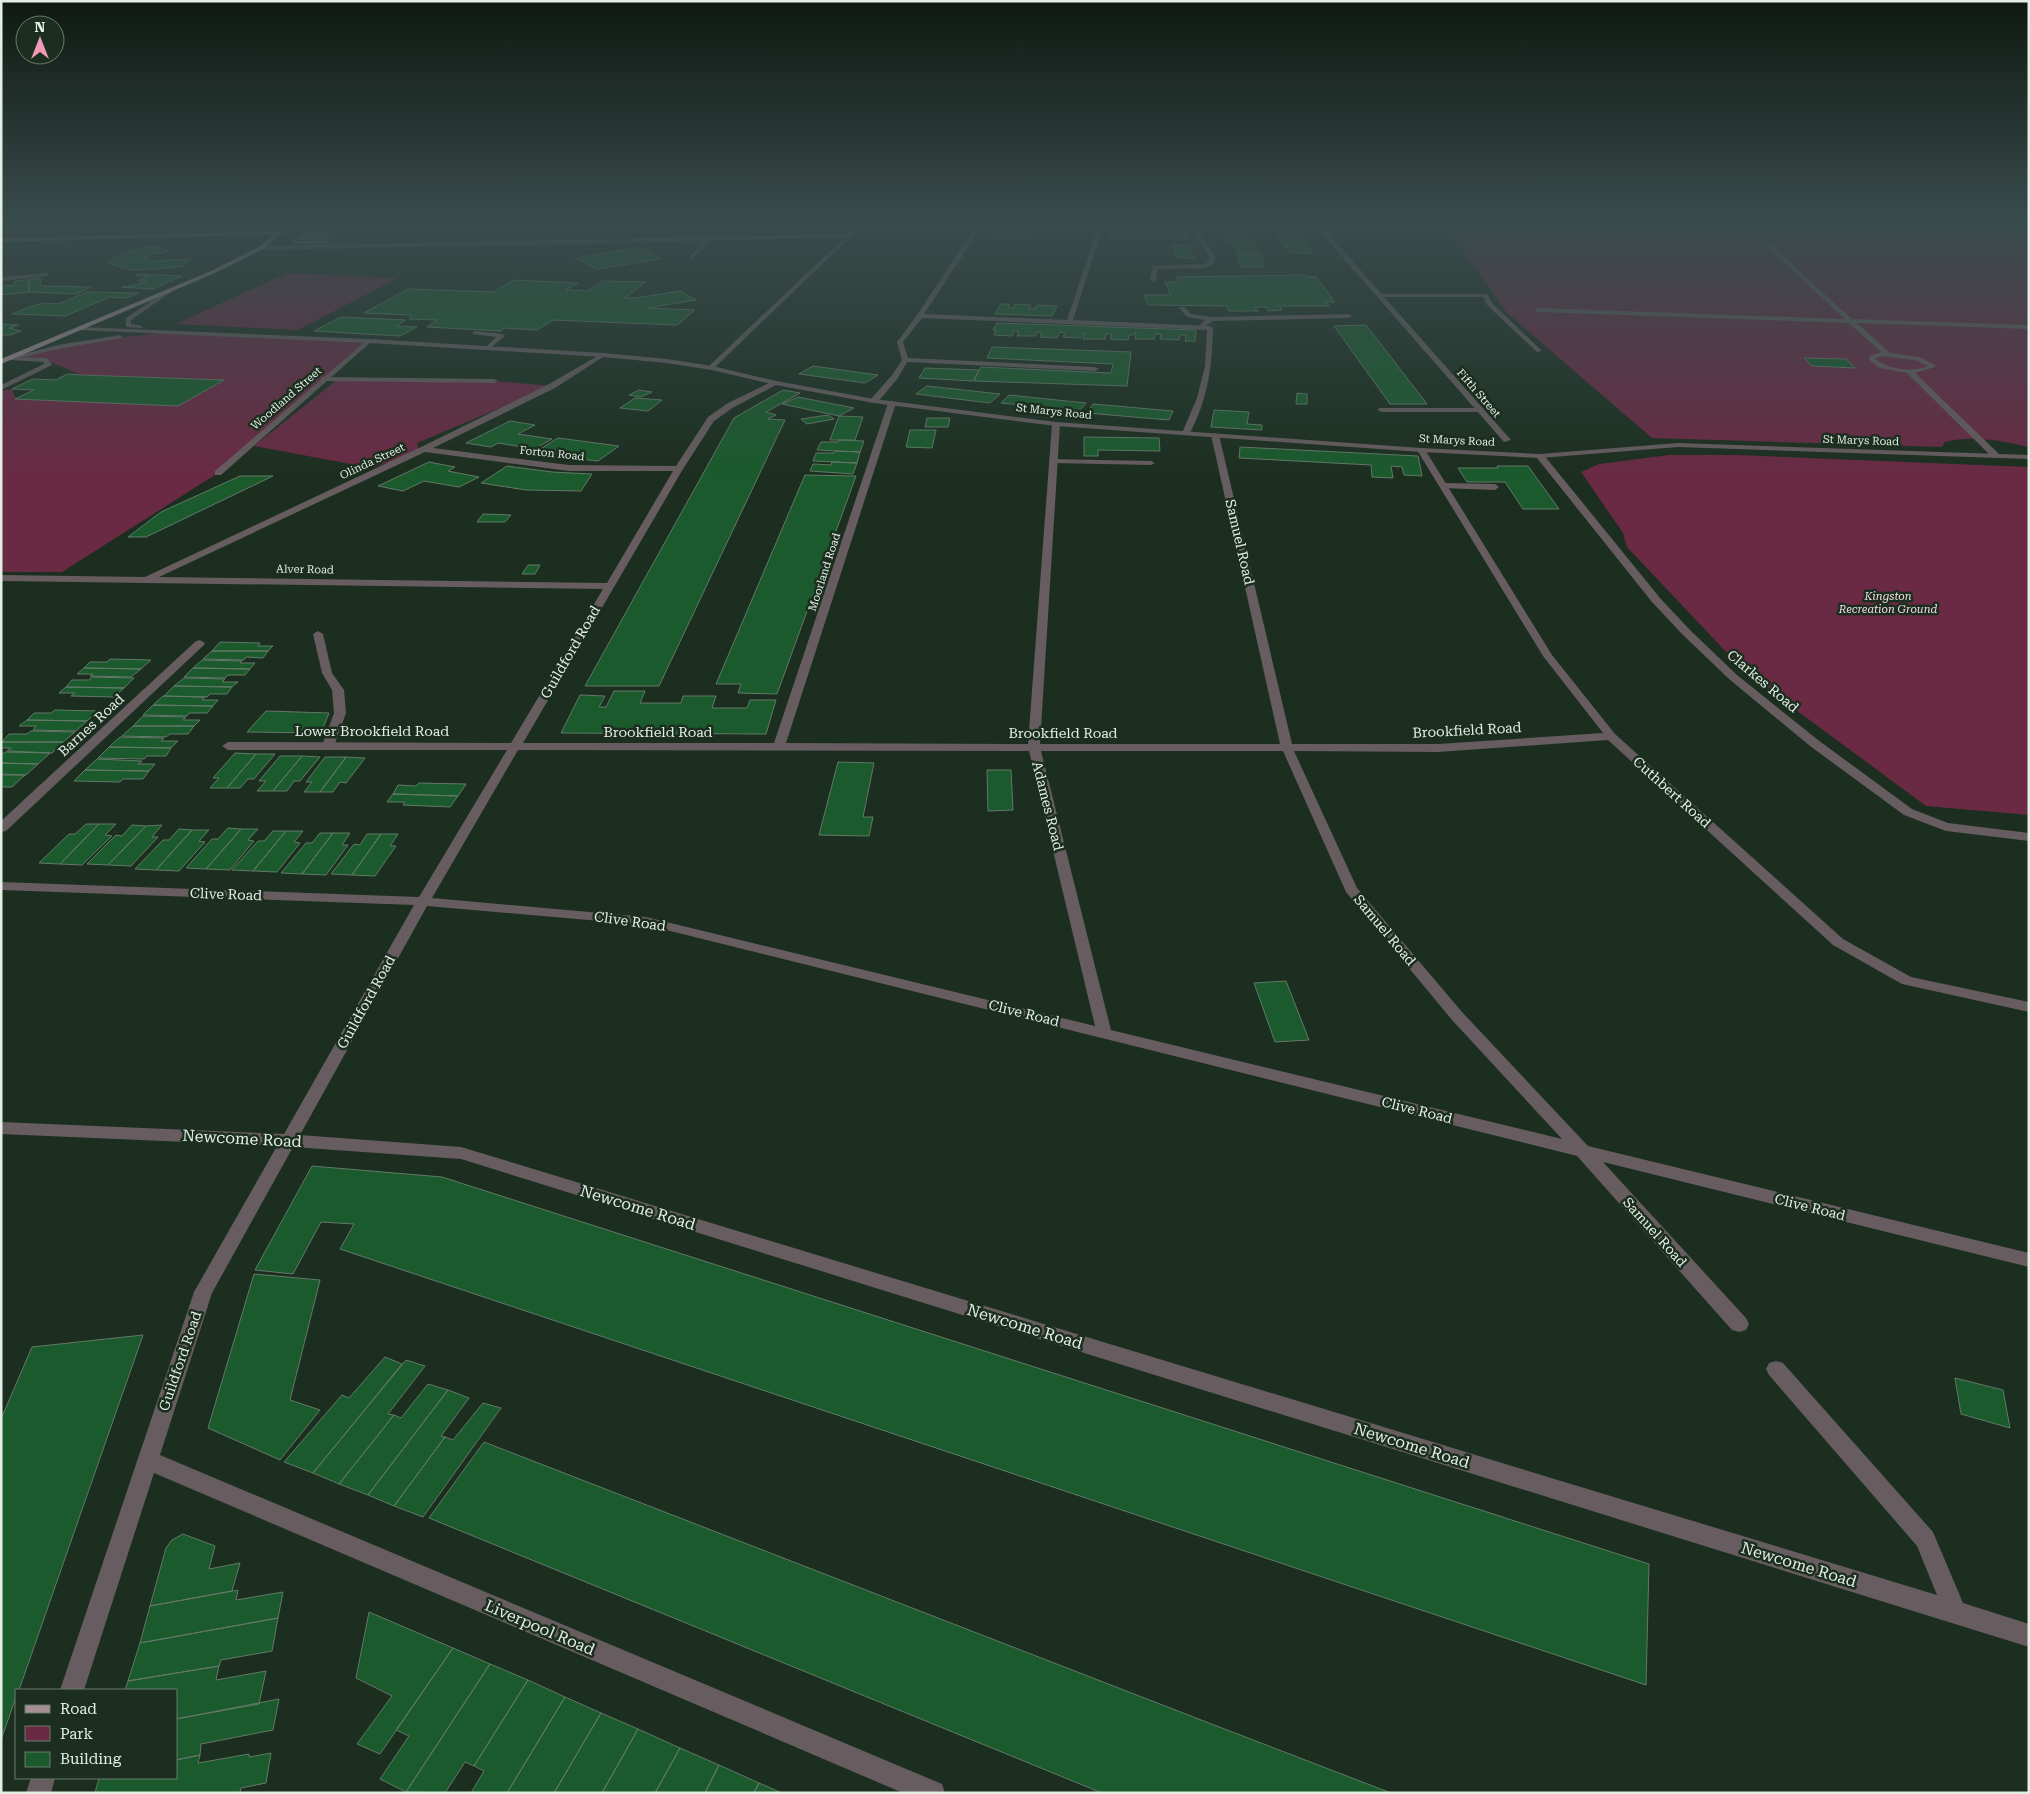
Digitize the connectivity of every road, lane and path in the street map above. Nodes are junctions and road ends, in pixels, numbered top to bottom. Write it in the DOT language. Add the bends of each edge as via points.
graph roads {
  1 [pos="126,310"];
  2 [pos="142,310"];
  3 [pos="773,310"];
  4 [pos="924,310"];
  5 [pos="1074,310"];
  6 [pos="1184,310"];
  7 [pos="1393,310"];
  8 [pos="1495,310"];
  9 [pos="1538,310"];
  10 [pos="1839,310"];
  11 [pos="920,316"];
  12 [pos="1349,316"];
  13 [pos="1211,319"];
  14 [pos="1070,321"];
  15 [pos="1851,321"];
  16 [pos="1201,326"];
  17 [pos="2029,327"];
  18 [pos="81,329"];
  19 [pos="173,332"];
  20 [pos="475,334"];
  21 [pos="369,341"];
  22 [pos="489,347"];
  23 [pos="1539,351"];
  24 [pos="1887,354"];
  25 [pos="603,355"];
  26 [pos="11,358"];
  27 [pos="905,360"];
  28 [pos="1,362"];
  29 [pos="712,368"];
  30 [pos="1095,369"];
  31 [pos="1908,371"];
  32 [pos="325,379"];
  33 [pos="494,381"];
  34 [pos="776,384"];
  35 [pos="1,388"];
  36 [pos="874,401"];
  37 [pos="892,404"];
  38 [pos="1382,410"];
  39 [pos="1481,410"];
  40 [pos="1056,424"];
  41 [pos="1186,433"];
  42 [pos="1215,435"];
  43 [pos="1506,440"];
  44 [pos="424,449"];
  45 [pos="1421,450"];
  46 [pos="1995,455"];
  47 [pos="1540,456"];
  48 [pos="2029,457"];
  49 [pos="1053,461"];
  50 [pos="1151,463"];
  51 [pos="679,469"];
  52 [pos="218,473"];
  53 [pos="1444,486"];
  54 [pos="1495,487"];
  55 [pos="1,578"];
  56 [pos="146,579"];
  57 [pos="608,586"];
  58 [pos="318,634"];
  59 [pos="200,643"];
  60 [pos="1610,736"];
  61 [pos="228,746"];
  62 [pos="328,746"];
  63 [pos="515,746"];
  64 [pos="779,748"];
  65 [pos="1034,748"];
  66 [pos="1287,748"];
  67 [pos="1,828"];
  68 [pos="2029,837"];
  69 [pos="1,886"];
  70 [pos="423,901"];
  71 [pos="2029,1007"];
  72 [pos="1104,1033"];
  73 [pos="1,1128"];
  74 [pos="288,1140"];
  75 [pos="1583,1151"];
  76 [pos="2029,1260"];
  77 [pos="1739,1324"];
  78 [pos="1776,1369"];
  79 [pos="147,1460"];
  80 [pos="1955,1612"];
  81 [pos="2029,1636"];
  82 [pos="72,1689"];
  83 [pos="43,1779"];
  84 [pos="38,1793"];
  85 [pos="933,1793"];
  1 -- 18 [label="main road"];
  2 -- 19 [label="street" via="128,319 128,326"];
  3 -- 29 [label="street"];
  4 -- 11 [label="street"];
  5 -- 14 [label="street"];
  6 -- 13 [label="street" via="1189,316"];
  7 -- 39 [label="street, Fifth Street"];
  8 -- 23 [label="street"];
  9 -- 15 [label="street"];
  10 -- 15 [label="street"];
  11 -- 14 [label="street"];
  11 -- 27 [label="street" via="900,342"];
  12 -- 13 [label="street"];
  13 -- 16 [label="street"];
  14 -- 16 [label="street"];
  15 -- 17 [label="street"];
  15 -- 24 [label="street"];
  16 -- 41 [label="street" via="1210,328 1209,366 1201,398"];
  18 -- 19 [label="street, St Marys Road"];
  18 -- 26 [label="main road"];
  19 -- 21 [label="street, St Marys Road"];
  19 -- 26 [label="street" via="95,340"];
  20 -- 22 [label="street" via="502,336"];
  21 -- 22 [label="street, St Marys Road"];
  21 -- 32 [label="street, Woodland Street"];
  22 -- 25 [label="street, St Marys Road"];
  24 -- 31 [label="street" via="1875,355 1871,359 1888,368"];
  24 -- 31 [label="street" via="1917,358 1933,366 1926,370"];
  25 -- 29 [label="street, St Marys Road"];
  25 -- 44 [label="street, Olinda Street" via="552,386"];
  26 -- 28 [label="main road"];
  26 -- 35 [label="street" via="46,360 48,365"];
  27 -- 30 [label="street"];
  27 -- 36 [label="street"];
  29 -- 34 [label="street, St Marys Road"];
  31 -- 46 [label="street"];
  32 -- 33 [label="street"];
  32 -- 52 [label="street, Woodland Street"];
  34 -- 36 [label="street, St Marys Road"];
  34 -- 51 [label="street, Guildford Road" via="731,405 711,419"];
  36 -- 37 [label="street, St Marys Road"];
  37 -- 40 [label="street, St Marys Road"];
  37 -- 64 [label="street, Moorland Road"];
  38 -- 39 [label="street"];
  39 -- 43 [label="street, Fifth Street"];
  40 -- 41 [label="street, St Marys Road"];
  40 -- 49 [label="street, Adames Road"];
  41 -- 42 [label="street, St Marys Road"];
  42 -- 45 [label="street, St Marys Road"];
  42 -- 66 [label="street, Samuel Road"];
  44 -- 51 [label="street, Forton Road" via="569,468"];
  44 -- 56 [label="street, Olinda Street"];
  45 -- 47 [label="street, St Marys Road"];
  45 -- 53 [label="street, Cuthbert Road"];
  46 -- 47 [label="street, St Marys Road" via="1678,445"];
  46 -- 48 [label="street, St Marys Road"];
  47 -- 68 [label="street, Clarkes Road" via="1650,593 1686,632 1733,677 1814,743 1908,812 1946,827"];
  49 -- 50 [label="street"];
  49 -- 65 [label="street, Adames Road"];
  51 -- 57 [label="street, Guildford Road"];
  53 -- 54 [label="street"];
  53 -- 60 [label="street, Cuthbert Road" via="1548,656"];
  55 -- 56 [label="street, Alver Road"];
  56 -- 57 [label="street, Alver Road"];
  57 -- 63 [label="street, Guildford Road"];
  58 -- 62 [label="street" via="327,673 338,690 340,713"];
  59 -- 67 [label="street, Barnes Road"];
  60 -- 66 [label="street, Brookfield Road" via="1438,748"];
  60 -- 71 [label="street, Cuthbert Road" via="1838,942 1907,982"];
  61 -- 62 [label="street, Lower Brookfield Road"];
  62 -- 63 [label="street, Lower Brookfield Road"];
  63 -- 64 [label="street, Brookfield Road"];
  63 -- 70 [label="street, Guildford Road"];
  64 -- 65 [label="street, Brookfield Road"];
  65 -- 66 [label="street, Brookfield Road"];
  65 -- 72 [label="street, Adames Road"];
  66 -- 75 [label="street, Samuel Road" via="1351,889 1457,1016"];
  69 -- 70 [label="street, Clive Road"];
  70 -- 72 [label="street, Clive Road" via="646,921"];
  70 -- 74 [label="street, Guildford Road"];
  72 -- 75 [label="street, Clive Road"];
  73 -- 74 [label="street, Newcome Road"];
  74 -- 79 [label="street, Guildford Road" via="203,1292"];
  74 -- 80 [label="street, Newcome Road" via="461,1152"];
  75 -- 76 [label="street, Clive Road"];
  75 -- 77 [label="street, Samuel Road"];
  78 -- 80 [label="street" via="1925,1539"];
  79 -- 82 [label="street, Guildford Road"];
  79 -- 85 [label="street, Liverpool Road"];
  80 -- 81 [label="street, Newcome Road"];
  83 -- 84 [label="street"];
}
